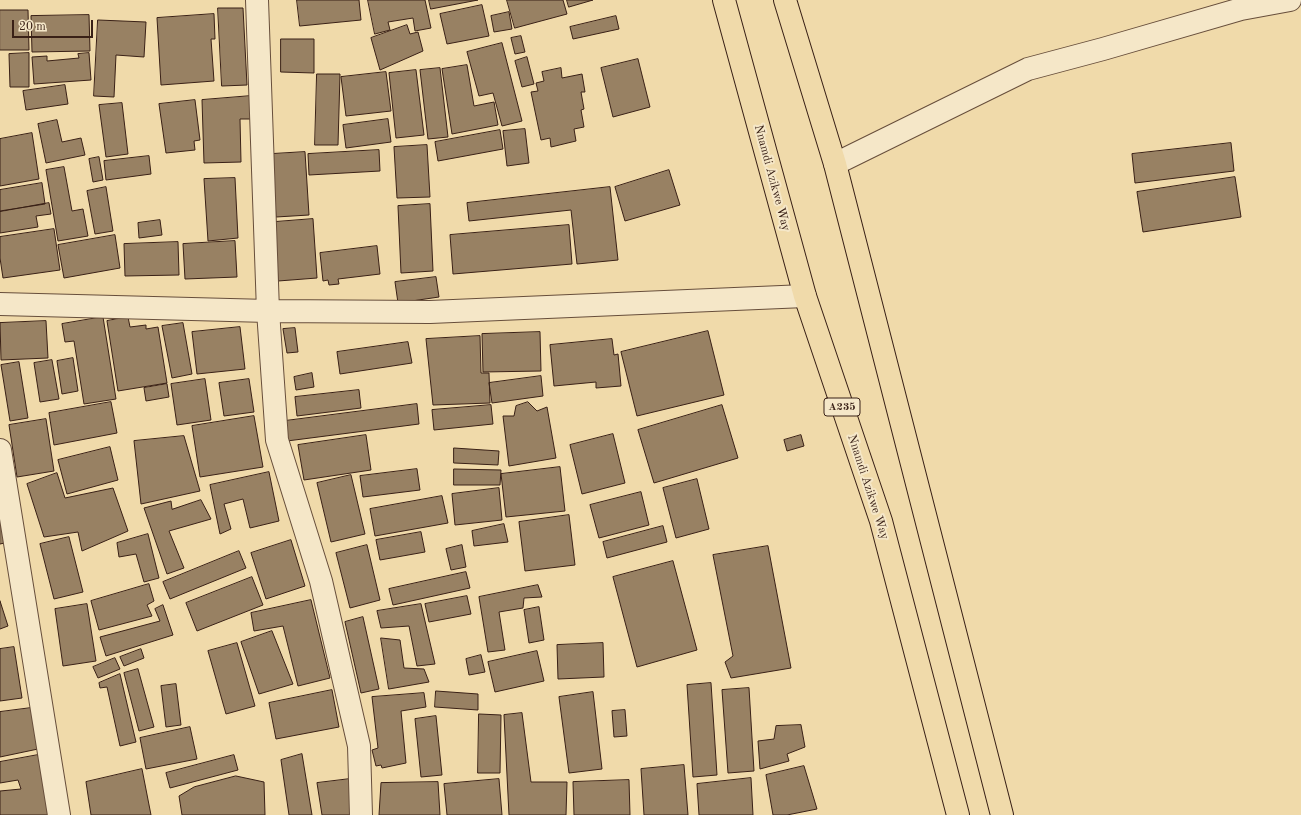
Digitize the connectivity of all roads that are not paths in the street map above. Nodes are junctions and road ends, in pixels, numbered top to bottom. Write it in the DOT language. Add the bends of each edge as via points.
graph roads {
  1 [pos="256,0"];
  2 [pos="724,0"];
  3 [pos="785,0"];
  4 [pos="1290,0"];
  5 [pos="835,164"];
  6 [pos="805,296"];
  7 [pos="0,304"];
  8 [pos="268,311"];
  9 [pos="0,450"];
  10 [pos="59,815"];
  11 [pos="362,815"];
  12 [pos="958,815"];
  13 [pos="1002,815"];
  1 -- 8 [label="street"];
  2 -- 6 [label="highway, Nnamdi Azikwe Way / A235"];
  3 -- 5 [label="highway"];
  4 -- 5 [label="street" via="1241,9 1028,69"];
  5 -- 13 [label="highway"];
  6 -- 8 [label="street" via="430,312"];
  6 -- 12 [label="highway, Nnamdi Azikwe Way / A235" via="881,521"];
  7 -- 8 [label="street"];
  8 -- 11 [label="street" via="277,440 321,581 359,746"];
  9 -- 10 [label="street"];
}
